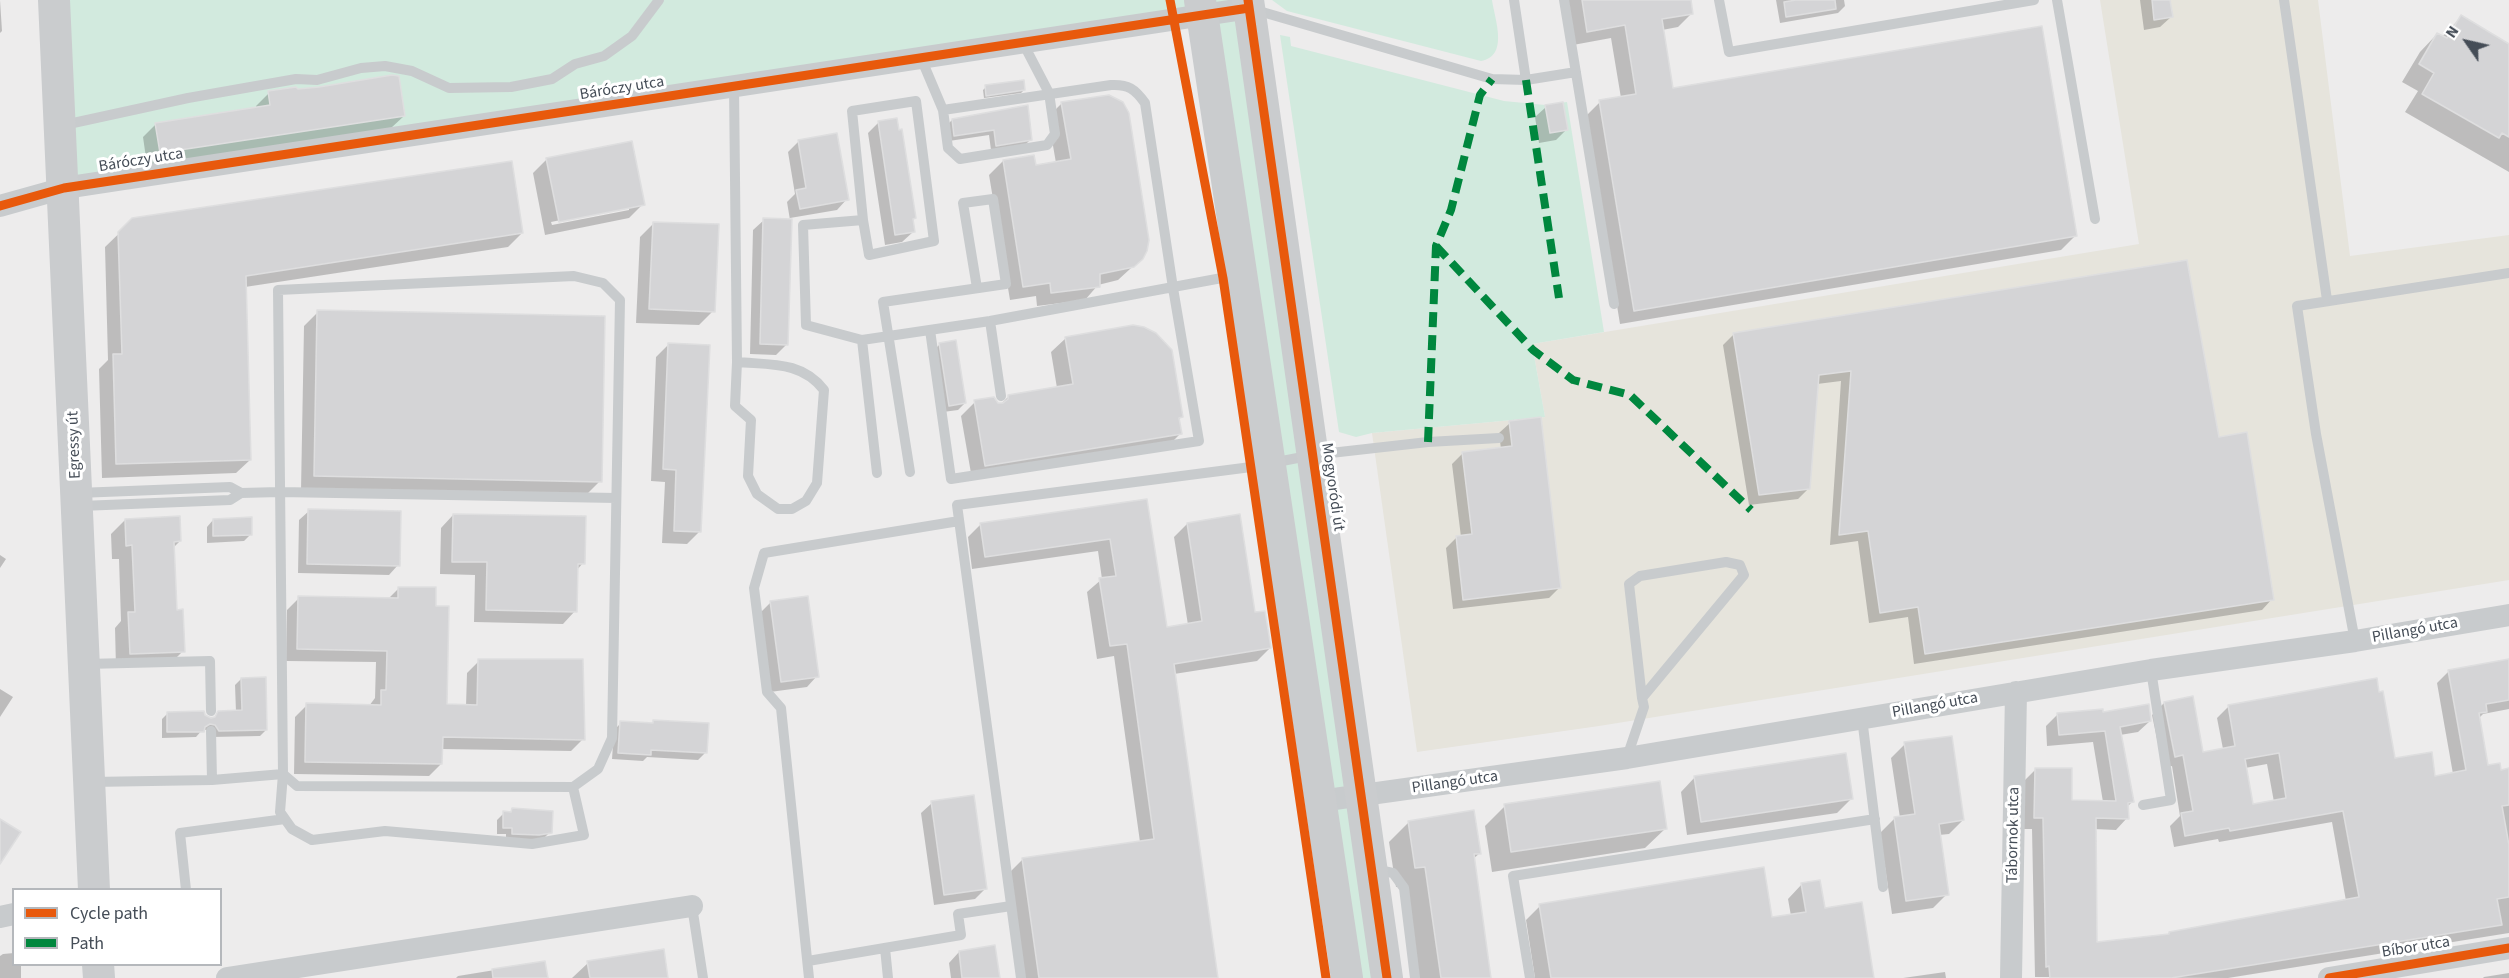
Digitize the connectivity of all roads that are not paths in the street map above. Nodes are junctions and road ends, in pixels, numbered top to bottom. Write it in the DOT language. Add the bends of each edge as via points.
graph roads {
  1 [pos="54,0"];
  2 [pos="659,0"];
  3 [pos="1514,0"];
  4 [pos="1564,0"];
  5 [pos="1719,0"];
  6 [pos="2034,0"];
  7 [pos="2057,0"];
  8 [pos="2284,0"];
  9 [pos="1249,4"];
  10 [pos="1201,7"];
  11 [pos="1023,43"];
  12 [pos="921,58"];
  13 [pos="1576,72"];
  14 [pos="1526,81"];
  15 [pos="734,87"];
  16 [pos="1049,93"];
  17 [pos="943,110"];
  18 [pos="60,126"];
  19 [pos="63,188"];
  20 [pos="0,206"];
  21 [pos="2095,219"];
  22 [pos="863,220"];
  23 [pos="2509,273"];
  24 [pos="1241,274"];
  25 [pos="977,288"];
  26 [pos="1173,288"];
  27 [pos="2327,300"];
  28 [pos="1614,304"];
  29 [pos="990,321"];
  30 [pos="930,330"];
  31 [pos="889,336"];
  32 [pos="862,340"];
  33 [pos="737,362"];
  34 [pos="1001,396"];
  35 [pos="1499,438"];
  36 [pos="1313,455"];
  37 [pos="1269,463"];
  38 [pos="910,472"];
  39 [pos="877,473"];
  40 [pos="280,492"];
  41 [pos="616,498"];
  42 [pos="77,500"];
  43 [pos="959,521"];
  44 [pos="2509,615"];
  45 [pos="2355,641"];
  46 [pos="84,664"];
  47 [pos="2151,669"];
  48 [pos="2016,692"];
  49 [pos="1642,698"];
  50 [pos="211,711"];
  51 [pos="1862,718"];
  52 [pos="211,731"];
  53 [pos="1627,758"];
  54 [pos="283,774"];
  55 [pos="212,780"];
  56 [pos="89,782"];
  57 [pos="573,788"];
  58 [pos="1361,797"];
  59 [pos="1320,801"];
  60 [pos="2143,805"];
  61 [pos="285,819"];
  62 [pos="1875,819"];
  63 [pos="1371,869"];
  64 [pos="1883,886"];
  65 [pos="94,888"];
  66 [pos="186,888"];
  67 [pos="692,906"];
  68 [pos="1011,906"];
  69 [pos="885,948"];
  70 [pos="2509,948"];
  71 [pos="808,961"];
  72 [pos="227,978"];
  73 [pos="703,978"];
  74 [pos="809,978"];
  75 [pos="888,978"];
  76 [pos="1021,978"];
  77 [pos="1347,978"];
  78 [pos="1387,978"];
  79 [pos="1415,978"];
  80 [pos="1530,978"];
  81 [pos="2012,978"];
  82 [pos="2329,978"];
  1 -- 18 [label="street, Egressy út"];
  2 -- 18 [label="lane" via="632,36 604,56 575,64 552,79 511,87 449,88 412,71 385,66 361,68 316,80 296,79 188,98"];
  3 -- 14 [label="lane"];
  4 -- 13 [label="lane"];
  5 -- 6 [label="lane" via="1729,52"];
  7 -- 21 [label="lane"];
  8 -- 27 [label="lane"];
  9 -- 10 [label="street, Báróczy utca"];
  9 -- 14 [label="lane" via="1477,75"];
  9 -- 36 [label="street, Mogyoródi út"];
  10 -- 11 [label="street, Báróczy utca"];
  10 -- 24 [label="street"];
  11 -- 12 [label="street, Báróczy utca"];
  11 -- 16 [label="lane"];
  12 -- 15 [label="street, Báróczy utca"];
  12 -- 17 [label="lane"];
  13 -- 14 [label="lane"];
  13 -- 28 [label="lane"];
  15 -- 19 [label="street, Báróczy utca"];
  15 -- 33 [label="lane"];
  16 -- 17 [label="lane"];
  16 -- 17 [label="lane" via="1054,134 1047,145 1036,147 960,159 948,148"];
  16 -- 26 [label="lane" via="1124,84 1145,103"];
  18 -- 19 [label="street, Egressy út"];
  19 -- 20 [label="street, Báróczy utca"];
  19 -- 42 [label="street, Egressy út"];
  22 -- 22 [label="lane" via="869,255 934,242 916,101 852,111"];
  22 -- 32 [label="lane" via="803,225 806,325"];
  23 -- 27 [label="lane"];
  24 -- 26 [label="lane"];
  24 -- 37 [label="street"];
  25 -- 25 [label="lane" via="1006,284 993,199 963,202"];
  25 -- 31 [label="lane" via="883,302"];
  26 -- 29 [label="lane"];
  26 -- 30 [label="lane" via="1199,441 951,480"];
  27 -- 45 [label="lane" via="2297,306 2316,434"];
  29 -- 30 [label="lane"];
  29 -- 34 [label="lane"];
  30 -- 31 [label="lane"];
  31 -- 32 [label="lane"];
  31 -- 38 [label="lane"];
  32 -- 39 [label="lane"];
  33 -- 33 [label="lane" via="735,406 751,420 748,476 758,494 778,509 792,508 806,501 818,483 824,390 813,377 791,367"];
  35 -- 36 [label="lane"];
  36 -- 37 [label="lane"];
  36 -- 58 [label="street, Mogyoródi út"];
  37 -- 43 [label="lane" via="957,506"];
  37 -- 59 [label="street"];
  40 -- 41 [label="lane"];
  40 -- 41 [label="lane" via="278,290 574,276 603,283 620,300"];
  40 -- 42 [label="lane" via="241,493 230,500"];
  40 -- 54 [label="lane"];
  41 -- 57 [label="lane" via="612,738 598,769"];
  42 -- 46 [label="street, Egressy út"];
  43 -- 68 [label="lane"];
  43 -- 71 [label="lane" via="764,553 754,588 767,692 781,708"];
  44 -- 45 [label="street, Pillangó utca"];
  45 -- 47 [label="street, Pillangó utca"];
  46 -- 50 [label="lane" via="210,661"];
  46 -- 56 [label="street, Egressy út"];
  47 -- 48 [label="street, Pillangó utca"];
  47 -- 60 [label="lane" via="2171,800"];
  48 -- 51 [label="street, Pillangó utca"];
  48 -- 81 [label="street, Tábornok utca"];
  49 -- 49 [label="lane" via="1629,584 1640,576 1726,562 1740,565 1744,575"];
  49 -- 53 [label="lane" via="1644,707"];
  51 -- 53 [label="street, Pillangó utca"];
  51 -- 62 [label="lane"];
  52 -- 55 [label="lane"];
  53 -- 58 [label="street, Pillangó utca"];
  54 -- 55 [label="lane"];
  54 -- 57 [label="lane" via="297,786"];
  54 -- 61 [label="lane" via="280,812"];
  55 -- 56 [label="lane"];
  56 -- 65 [label="street, Egressy út"];
  57 -- 61 [label="lane" via="584,835 532,844 385,831 312,840 292,829"];
  58 -- 59 [label="street"];
  58 -- 63 [label="street, Mogyoródi út"];
  59 -- 77 [label="street"];
  61 -- 66 [label="lane" via="180,833"];
  62 -- 64 [label="lane"];
  62 -- 80 [label="lane" via="1513,876"];
  63 -- 78 [label="street, Mogyoródi út"];
  63 -- 79 [label="lane" via="1394,873 1404,888"];
  67 -- 72 [label="street"];
  67 -- 73 [label="lane"];
  68 -- 69 [label="lane" via="958,915 961,935"];
  68 -- 76 [label="lane"];
  69 -- 71 [label="lane"];
  69 -- 75 [label="lane"];
  70 -- 82 [label="street, Bíbor utca"];
  71 -- 74 [label="lane"];
}
